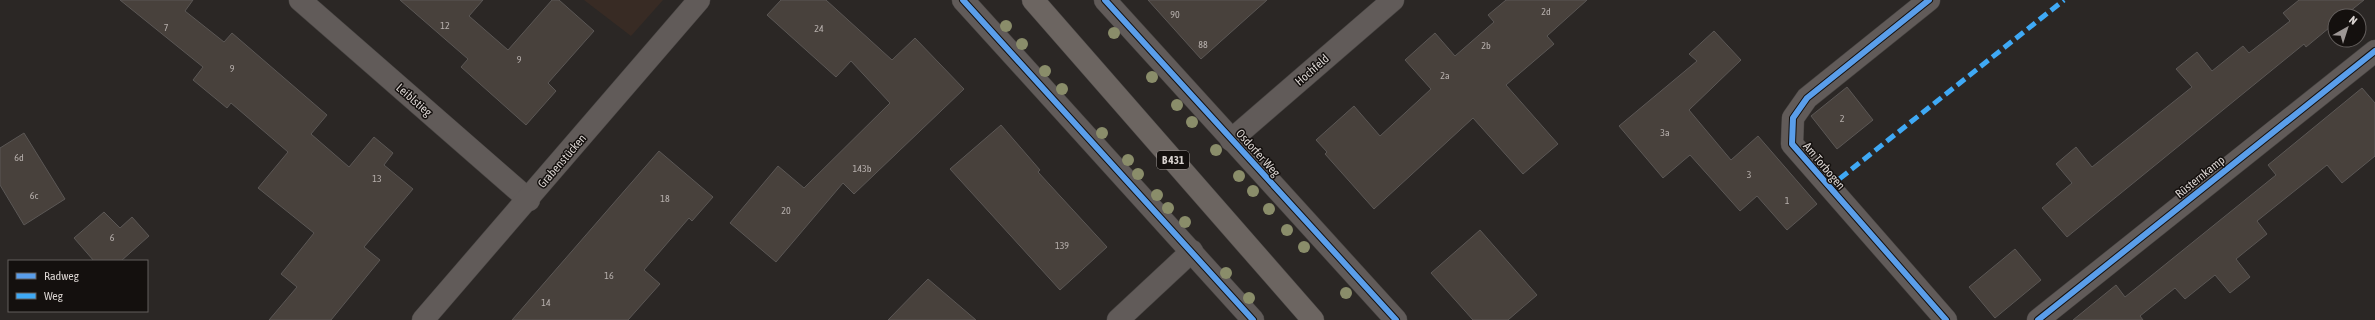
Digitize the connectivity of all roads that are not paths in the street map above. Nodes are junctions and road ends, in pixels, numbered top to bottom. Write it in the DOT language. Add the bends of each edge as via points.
graph roads {
  1 [pos="300,0"];
  2 [pos="699,0"];
  3 [pos="963,0"];
  4 [pos="1034,0"];
  5 [pos="1105,0"];
  6 [pos="1393,0"];
  7 [pos="1929,0"];
  8 [pos="2375,51"];
  9 [pos="1231,140"];
  10 [pos="529,200"];
  11 [pos="1192,251"];
  12 [pos="423,320"];
  13 [pos="1118,320"];
  14 [pos="1253,320"];
  15 [pos="1313,320"];
  16 [pos="1396,320"];
  17 [pos="1946,320"];
  18 [pos="2038,320"];
  1 -- 10 [label="street, Leiblstieg"];
  2 -- 10 [label="street, Grabenstücken"];
  3 -- 11 [label="street"];
  4 -- 15 [label="main road, B 431"];
  5 -- 9 [label="street, Osdorfer Weg"];
  6 -- 9 [label="street, Hochfeld"];
  7 -- 17 [label="street, Am Torbogen" via="1807,98 1793,118 1792,144"];
  8 -- 18 [label="street, Rüsternkamp"];
  9 -- 16 [label="street, Osdorfer Weg"];
  10 -- 12 [label="street, Grabenstücken"];
  11 -- 13 [label="street"];
  11 -- 14 [label="street"];
}
